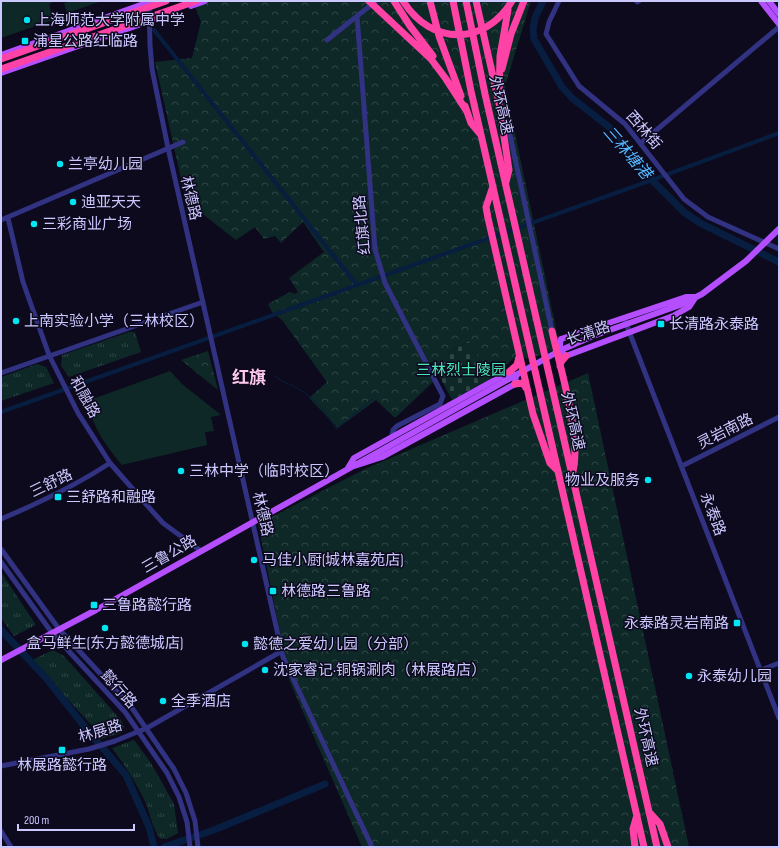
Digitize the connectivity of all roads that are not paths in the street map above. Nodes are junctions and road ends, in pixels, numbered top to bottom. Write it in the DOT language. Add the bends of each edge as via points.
graph roads {
  1 [pos="150,1"];
  2 [pos="166,1"];
  3 [pos="196,1"];
  4 [pos="205,1"];
  5 [pos="369,1"];
  6 [pos="376,1"];
  7 [pos="394,1"];
  8 [pos="402,1"];
  9 [pos="430,1"];
  10 [pos="453,1"];
  11 [pos="466,1"];
  12 [pos="476,1"];
  13 [pos="511,1"];
  14 [pos="559,1"];
  15 [pos="761,1"];
  16 [pos="770,1"];
  17 [pos="523,3"];
  18 [pos="779,14"];
  19 [pos="357,16"];
  20 [pos="150,21"];
  21 [pos="779,26"];
  22 [pos="327,40"];
  23 [pos="1,54"];
  24 [pos="1,59"];
  25 [pos="1,69"];
  26 [pos="501,70"];
  27 [pos="1,73"];
  28 [pos="446,79"];
  29 [pos="499,103"];
  30 [pos="466,110"];
  31 [pos="481,135"];
  32 [pos="510,135"];
  33 [pos="183,142"];
  34 [pos="641,143"];
  35 [pos="168,148"];
  36 [pos="506,183"];
  37 [pos="493,186"];
  38 [pos="8,218"];
  39 [pos="1,220"];
  40 [pos="779,229"];
  41 [pos="768,242"];
  42 [pos="779,249"];
  43 [pos="696,297"];
  44 [pos="203,302"];
  45 [pos="655,315"];
  46 [pos="624,318"];
  47 [pos="552,330"];
  48 [pos="630,333"];
  49 [pos="561,339"];
  50 [pos="49,355"];
  51 [pos="520,355"];
  52 [pos="566,356"];
  53 [pos="560,366"];
  54 [pos="509,372"];
  55 [pos="1,373"];
  56 [pos="515,384"];
  57 [pos="528,391"];
  58 [pos="779,418"];
  59 [pos="392,436"];
  60 [pos="110,463"];
  61 [pos="682,466"];
  62 [pos="348,468"];
  63 [pos="559,472"];
  64 [pos="572,475"];
  65 [pos="1,519"];
  66 [pos="252,522"];
  67 [pos="1,549"];
  68 [pos="201,551"];
  69 [pos="1,562"];
  70 [pos="60,630"];
  71 [pos="52,633"];
  72 [pos="282,651"];
  73 [pos="2,659"];
  74 [pos="779,663"];
  75 [pos="761,670"];
  76 [pos="779,718"];
  77 [pos="147,728"];
  78 [pos="139,731"];
  79 [pos="1,766"];
  80 [pos="650,813"];
  81 [pos="637,815"];
  82 [pos="1,831"];
  83 [pos="11,847"];
  84 [pos="190,847"];
  85 [pos="198,847"];
  86 [pos="372,847"];
  87 [pos="635,847"];
  88 [pos="644,847"];
  89 [pos="657,847"];
  90 [pos="668,847"];
  1 -- 20 [label="street, 林德路"];
  1 -- 23 [label="main road"];
  2 -- 24 [label="highway"];
  3 -- 25 [label="highway"];
  4 -- 20 [label="main road"];
  5 -- 28 [label="highway" via="416,44"];
  6 -- 19 [label="street"];
  7 -- 28 [label="highway" via="444,70"];
  8 -- 13 [label="highway" via="411,13 426,25 444,33 459,35 491,25 504,14"];
  9 -- 30 [label="highway" via="441,41"];
  10 -- 31 [label="highway, 外环高速"];
  11 -- 36 [label="highway, 外环高速"];
  12 -- 29 [label="highway"];
  13 -- 26 [label="highway" via="501,46"];
  14 -- 34 [label="street, 西林街" via="546,29 547,37 579,86 618,118"];
  15 -- 21 [label="main road"];
  16 -- 18 [label="main road"];
  17 -- 26 [label="highway"];
  19 -- 22 [label="street"];
  19 -- 59 [label="street, 红旗北路" via="375,249 385,283 443,396 440,404 397,426"];
  20 -- 27 [label="main road"];
  20 -- 35 [label="street, 林德路" via="152,69"];
  21 -- 34 [label="street"];
  26 -- 29 [label="highway"];
  28 -- 30 [label="highway"];
  29 -- 36 [label="highway" via="509,170"];
  30 -- 31 [label="highway" via="471,123"];
  31 -- 37 [label="highway, 外环高速"];
  32 -- 47 [label="street"];
  33 -- 35 [label="street"];
  34 -- 41 [label="street, 西林街" via="684,199 701,213 746,235"];
  35 -- 38 [label="street"];
  35 -- 44 [label="street, 林德路"];
  36 -- 64 [label="highway, 外环高速"];
  37 -- 51 [label="highway" via="486,207"];
  37 -- 63 [label="highway, 外环高速"];
  38 -- 39 [label="street"];
  38 -- 50 [label="street, 和融路" via="24,282"];
  40 -- 41 [label="main road, 长清路"];
  41 -- 42 [label="street, 西林街"];
  41 -- 43 [label="main road, 长清路" via="712,288"];
  43 -- 45 [label="main road, 长清路"];
  43 -- 46 [label="main road, 长清路" via="686,297"];
  43 -- 48 [label="main road, 长清路" via="689,307 673,316"];
  44 -- 50 [label="street"];
  44 -- 66 [label="street, 林德路"];
  45 -- 62 [label="main road, 三鲁公路" via="593,336 559,351"];
  46 -- 48 [label="street, 永泰路"];
  46 -- 49 [label="main road, 长清路"];
  47 -- 49 [label="main road" via="555,336"];
  47 -- 53 [label="highway"];
  48 -- 52 [label="main road, 长清路"];
  48 -- 61 [label="street, 永泰路"];
  49 -- 52 [label="main road, 长清路" via="561,349"];
  50 -- 55 [label="street"];
  50 -- 60 [label="street, 和融路"];
  51 -- 54 [label="highway" via="517,365"];
  51 -- 57 [label="highway"];
  52 -- 53 [label="highway"];
  53 -- 64 [label="highway" via="574,430 576,463"];
  54 -- 56 [label="main road" via="516,376"];
  54 -- 59 [label="main road, 三鲁公路"];
  56 -- 57 [label="highway" via="523,383"];
  56 -- 62 [label="main road, 三鲁公路" via="382,457"];
  57 -- 63 [label="highway" via="550,463"];
  58 -- 61 [label="street, 灵岩南路"];
  59 -- 62 [label="main road, 三鲁公路" via="354,458"];
  60 -- 65 [label="street, 三舒路" via="56,495"];
  60 -- 68 [label="street, 和融路" via="163,523"];
  61 -- 75 [label="street, 永泰路"];
  62 -- 66 [label="main road, 三鲁公路"];
  63 -- 81 [label="highway, 外环高速"];
  64 -- 80 [label="highway, 外环高速"];
  66 -- 68 [label="main road, 三鲁公路"];
  66 -- 72 [label="street, 林德路"];
  67 -- 70 [label="street, 懿行路"];
  68 -- 70 [label="main road, 三鲁公路"];
  69 -- 71 [label="street, 懿行路"];
  70 -- 71 [label="main road, 三鲁公路"];
  70 -- 77 [label="street, 懿行路" via="116,690"];
  71 -- 73 [label="main road, 三鲁公路"];
  71 -- 78 [label="street, 懿行路" via="110,695"];
  72 -- 77 [label="street, 林展路"];
  72 -- 86 [label="street, 林德路"];
  74 -- 75 [label="street"];
  75 -- 76 [label="street, 永泰路"];
  77 -- 78 [label="street, 林展路"];
  77 -- 85 [label="street, 懿行路" via="174,769 186,793 195,821"];
  78 -- 79 [label="street, 林展路" via="89,749"];
  78 -- 84 [label="street, 懿行路" via="167,773 179,797 187,822"];
  80 -- 89 [label="highway, 外环高速"];
  80 -- 90 [label="highway" via="660,824"];
  81 -- 87 [label="highway" via="633,829"];
  81 -- 88 [label="highway, 外环高速"];
  82 -- 83 [label="street"];
}
